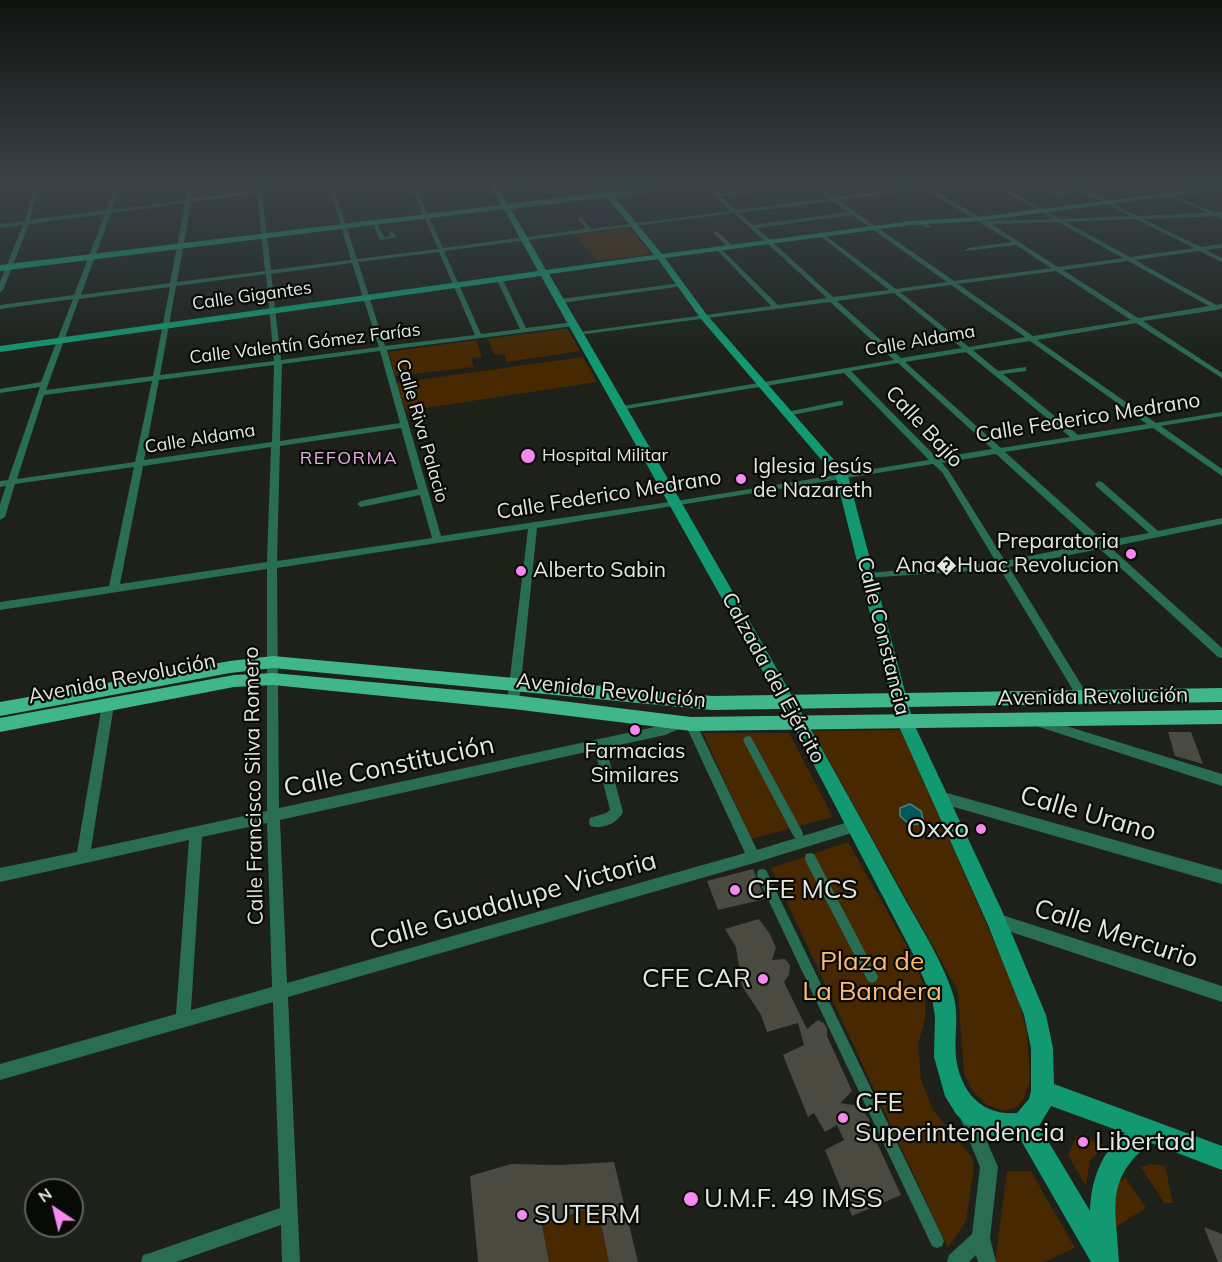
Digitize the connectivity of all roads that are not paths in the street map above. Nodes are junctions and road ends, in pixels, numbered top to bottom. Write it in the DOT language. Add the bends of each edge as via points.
graph roads {
  1 [pos="16,245"];
  2 [pos="97,245"];
  3 [pos="189,245"];
  4 [pos="267,245"];
  5 [pos="351,245"];
  6 [pos="439,245"];
  7 [pos="472,245"];
  8 [pos="528,245"];
  9 [pos="651,245"];
  10 [pos="729,245"];
  11 [pos="744,245"];
  12 [pos="773,245"];
  13 [pos="835,245"];
  14 [pos="901,245"];
  15 [pos="1003,245"];
  16 [pos="1019,245"];
  17 [pos="1106,245"];
  18 [pos="1192,245"];
  19 [pos="179,246"];
  20 [pos="1222,246"];
  21 [pos="731,247"];
  22 [pos="718,248"];
  23 [pos="441,249"];
  24 [pos="1200,249"];
  25 [pos="968,250"];
  26 [pos="660,256"];
  27 [pos="93,257"];
  28 [pos="1130,259"];
  29 [pos="356,260"];
  30 [pos="1222,260"];
  31 [pos="5,268"];
  32 [pos="1056,268"];
  33 [pos="270,272"];
  34 [pos="544,272"];
  35 [pos="499,278"];
  36 [pos="955,283"];
  37 [pos="173,284"];
  38 [pos="456,284"];
  39 [pos="681,285"];
  40 [pos="0,290"];
  41 [pos="895,291"];
  42 [pos="78,297"];
  43 [pos="367,297"];
  44 [pos="833,299"];
  45 [pos="561,300"];
  46 [pos="0,307"];
  47 [pos="776,307"];
  48 [pos="1220,308"];
  49 [pos="274,310"];
  50 [pos="704,317"];
  51 [pos="1136,321"];
  52 [pos="574,324"];
  53 [pos="165,325"];
  54 [pos="524,330"];
  55 [pos="580,334"];
  56 [pos="479,336"];
  57 [pos="1033,338"];
  58 [pos="61,340"];
  59 [pos="0,349"];
  60 [pos="383,349"];
  61 [pos="968,349"];
  62 [pos="900,361"];
  63 [pos="278,362"];
  64 [pos="1023,369"];
  65 [pos="845,370"];
  66 [pos="997,373"];
  67 [pos="1222,376"];
  68 [pos="156,378"];
  69 [pos="762,383"];
  70 [pos="44,384"];
  71 [pos="0,391"];
  72 [pos="41,393"];
  73 [pos="840,403"];
  74 [pos="623,408"];
  75 [pos="787,414"];
  76 [pos="1222,414"];
  77 [pos="405,425"];
  78 [pos="1155,425"];
  79 [pos="1077,438"];
  80 [pos="276,444"];
  81 [pos="1000,451"];
  82 [pos="937,461"];
  83 [pos="138,465"];
  84 [pos="1222,473"];
  85 [pos="842,476"];
  86 [pos="11,483"];
  87 [pos="0,484"];
  88 [pos="1099,484"];
  89 [pos="424,491"];
  90 [pos="361,504"];
  91 [pos="676,504"];
  92 [pos="0,517"];
  93 [pos="1222,521"];
  94 [pos="533,525"];
  95 [pos="1156,534"];
  96 [pos="437,539"];
  97 [pos="1102,544"];
  98 [pos="272,564"];
  99 [pos="1002,565"];
  100 [pos="868,576"];
  101 [pos="114,588"];
  102 [pos="0,606"];
  103 [pos="1222,654"];
  104 [pos="273,671"];
  105 [pos="516,686"];
  106 [pos="1222,695"];
  107 [pos="1083,697"];
  108 [pos="898,700"];
  109 [pos="513,702"];
  110 [pos="788,702"];
  111 [pos="108,705"];
  112 [pos="0,709"];
  113 [pos="1222,717"];
  114 [pos="1031,721"];
  115 [pos="800,722"];
  116 [pos="905,722"];
  117 [pos="686,724"];
  118 [pos="0,725"];
  119 [pos="748,740"];
  120 [pos="599,744"];
  121 [pos="1222,780"];
  122 [pos="940,797"];
  123 [pos="273,815"];
  124 [pos="595,822"];
  125 [pos="855,826"];
  126 [pos="196,831"];
  127 [pos="798,834"];
  128 [pos="83,856"];
  129 [pos="754,857"];
  130 [pos="810,858"];
  131 [pos="762,874"];
  132 [pos="0,875"];
  133 [pos="1222,877"];
  134 [pos="996,920"];
  135 [pos="872,977"];
  136 [pos="280,992"];
  137 [pos="1222,994"];
  138 [pos="183,1020"];
  139 [pos="0,1072"];
  140 [pos="1043,1091"];
  141 [pos="964,1106"];
  142 [pos="1024,1123"];
  143 [pos="1149,1130"];
  144 [pos="1222,1158"];
  145 [pos="290,1212"];
  146 [pos="981,1238"];
  147 [pos="937,1241"];
  148 [pos="150,1262"];
  149 [pos="291,1262"];
  150 [pos="956,1262"];
  151 [pos="987,1262"];
  152 [pos="1106,1262"];
  1 -- 31 [label="street"];
  2 -- 27 [label="street"];
  3 -- 19 [label="main road"];
  4 -- 33 [label="street, Calle Francisco Silva Romero"];
  5 -- 29 [label="street, Calle Riva Palacio"];
  6 -- 23 [label="street"];
  7 -- 23 [label="street"];
  8 -- 34 [label="main road, Calzada del Ejército"];
  9 -- 26 [label="main road, Calle Constancia"];
  10 -- 21 [label="street"];
  11 -- 21 [label="main road, Calle Gigantes"];
  12 -- 44 [label="street"];
  13 -- 41 [label="street"];
  14 -- 36 [label="street"];
  15 -- 25 [label="street"];
  16 -- 32 [label="street"];
  17 -- 28 [label="street"];
  18 -- 24 [label="street"];
  19 -- 27 [label="main road"];
  19 -- 37 [label="street"];
  20 -- 24 [label="street"];
  21 -- 22 [label="main road, Calle Gigantes"];
  22 -- 26 [label="main road, Calle Gigantes"];
  22 -- 47 [label="street"];
  23 -- 29 [label="street"];
  23 -- 38 [label="street"];
  24 -- 28 [label="street"];
  24 -- 30 [label="street"];
  26 -- 34 [label="main road, Calle Gigantes"];
  26 -- 39 [label="main road, Calle Constancia"];
  27 -- 31 [label="main road"];
  27 -- 42 [label="street"];
  28 -- 32 [label="street"];
  28 -- 48 [label="street"];
  29 -- 33 [label="street"];
  29 -- 43 [label="street, Calle Riva Palacio"];
  31 -- 40 [label="street"];
  32 -- 36 [label="street"];
  32 -- 51 [label="street"];
  33 -- 37 [label="street"];
  33 -- 49 [label="street, Calle Francisco Silva Romero"];
  34 -- 35 [label="main road, Calle Gigantes"];
  34 -- 45 [label="main road, Calzada del Ejército"];
  35 -- 38 [label="main road, Calle Gigantes"];
  35 -- 54 [label="street"];
  36 -- 41 [label="street"];
  36 -- 57 [label="street"];
  37 -- 42 [label="street"];
  37 -- 53 [label="street"];
  38 -- 43 [label="main road, Calle Gigantes"];
  38 -- 56 [label="street"];
  39 -- 45 [label="street"];
  39 -- 50 [label="main road, Calle Constancia"];
  41 -- 44 [label="street"];
  41 -- 61 [label="street"];
  42 -- 46 [label="street"];
  42 -- 58 [label="street"];
  43 -- 49 [label="main road, Calle Gigantes"];
  43 -- 60 [label="street, Calle Riva Palacio"];
  44 -- 47 [label="street"];
  44 -- 62 [label="street"];
  45 -- 52 [label="main road, Calzada del Ejército"];
  47 -- 50 [label="street"];
  48 -- 51 [label="street, Calle Aldama"];
  49 -- 53 [label="main road, Calle Gigantes"];
  49 -- 63 [label="street, Calle Francisco Silva Romero"];
  50 -- 55 [label="street"];
  50 -- 69 [label="main road, Calle Constancia"];
  51 -- 57 [label="street, Calle Aldama"];
  51 -- 67 [label="street"];
  52 -- 54 [label="street, Calle Valentín Gómez Farías"];
  52 -- 55 [label="main road, Calzada del Ejército"];
  53 -- 58 [label="main road, Calle Gigantes"];
  53 -- 68 [label="street"];
  54 -- 56 [label="street, Calle Valentín Gómez Farías"];
  55 -- 74 [label="main road, Calzada del Ejército"];
  56 -- 60 [label="street, Calle Valentín Gómez Farías"];
  57 -- 61 [label="street, Calle Aldama"];
  57 -- 78 [label="street"];
  58 -- 59 [label="main road, Calle Gigantes"];
  58 -- 70 [label="street"];
  60 -- 63 [label="street, Calle Valentín Gómez Farías"];
  60 -- 77 [label="street, Calle Riva Palacio"];
  61 -- 62 [label="street, Calle Aldama"];
  61 -- 66 [label="street"];
  62 -- 65 [label="street, Calle Aldama"];
  62 -- 81 [label="street"];
  63 -- 68 [label="street, Calle Valentín Gómez Farías"];
  63 -- 80 [label="street, Calle Francisco Silva Romero"];
  64 -- 66 [label="street"];
  65 -- 69 [label="street, Calle Aldama"];
  65 -- 82 [label="street, Calle Bajío"];
  66 -- 79 [label="street"];
  68 -- 72 [label="street, Calle Valentín Gómez Farías"];
  68 -- 83 [label="street"];
  69 -- 74 [label="street, Calle Aldama"];
  69 -- 75 [label="main road, Calle Constancia"];
  70 -- 71 [label="street"];
  70 -- 72 [label="street"];
  72 -- 86 [label="street"];
  73 -- 75 [label="street"];
  74 -- 91 [label="main road, Calzada del Ejército"];
  75 -- 85 [label="main road, Calle Constancia"];
  76 -- 78 [label="street, Calle Federico Medrano"];
  77 -- 80 [label="street, Calle Aldama"];
  77 -- 89 [label="street, Calle Riva Palacio"];
  78 -- 79 [label="street, Calle Federico Medrano"];
  78 -- 84 [label="street"];
  79 -- 81 [label="street, Calle Federico Medrano"];
  80 -- 83 [label="street, Calle Aldama"];
  80 -- 98 [label="street, Calle Francisco Silva Romero"];
  81 -- 82 [label="street, Calle Federico Medrano"];
  81 -- 97 [label="street"];
  82 -- 85 [label="street, Calle Federico Medrano"];
  82 -- 99 [label="street, Calle Bajío"];
  83 -- 86 [label="street, Calle Aldama"];
  83 -- 101 [label="street"];
  85 -- 91 [label="street, Calle Federico Medrano"];
  85 -- 100 [label="main road, Calle Constancia"];
  86 -- 87 [label="street, Calle Aldama"];
  86 -- 92 [label="street"];
  88 -- 95 [label="street"];
  89 -- 90 [label="street"];
  89 -- 96 [label="street, Calle Riva Palacio"];
  91 -- 94 [label="street, Calle Federico Medrano"];
  91 -- 110 [label="main road, Calzada del Ejército"];
  93 -- 95 [label="street"];
  94 -- 96 [label="street, Calle Federico Medrano"];
  94 -- 105 [label="street"];
  95 -- 97 [label="street"];
  96 -- 98 [label="street, Calle Federico Medrano"];
  97 -- 99 [label="street"];
  97 -- 103 [label="street"];
  98 -- 101 [label="street, Calle Federico Medrano"];
  98 -- 104 [label="street, Calle Francisco Silva Romero"];
  99 -- 100 [label="street"];
  99 -- 107 [label="street, Calle Bajío"];
  100 -- 108 [label="main road, Calle Constancia"];
  101 -- 102 [label="street, Calle Federico Medrano"];
  104 -- 105 [label="main road, Avenida Revolución"];
  104 -- 109 [label="main road, Avenida Revolución"];
  104 -- 111 [label="main road, Avenida Revolución"];
  104 -- 112 [label="main road, Avenida Revolución" via="230,667"];
  104 -- 123 [label="street, Calle Francisco Silva Romero"];
  105 -- 109 [label="street"];
  105 -- 110 [label="main road, Avenida Revolución" via="712,703"];
  106 -- 107 [label="main road, Avenida Revolución"];
  107 -- 108 [label="main road, Avenida Revolución"];
  108 -- 110 [label="main road, Avenida Revolución"];
  108 -- 116 [label="main road, Calle Constancia"];
  109 -- 117 [label="main road, Avenida Revolución"];
  110 -- 115 [label="main road, Calzada del Ejército"];
  111 -- 118 [label="main road, Avenida Revolución"];
  111 -- 128 [label="street"];
  113 -- 114 [label="main road, Avenida Revolución"];
  114 -- 116 [label="main road, Avenida Revolución"];
  114 -- 121 [label="street"];
  115 -- 116 [label="main road, Avenida Revolución"];
  115 -- 117 [label="main road, Avenida Revolución"];
  115 -- 125 [label="main road, Calzada del Ejército"];
  116 -- 122 [label="main road, Calle Constancia"];
  117 -- 120 [label="street, Calle Constitución"];
  117 -- 129 [label="street"];
  119 -- 127 [label="street"];
  120 -- 123 [label="street, Calle Constitución"];
  120 -- 124 [label="street" via="617,812"];
  122 -- 133 [label="street, Calle Urano"];
  122 -- 134 [label="main road, Calle Constancia"];
  123 -- 126 [label="street, Calle Constitución"];
  123 -- 136 [label="street, Calle Francisco Silva Romero"];
  125 -- 129 [label="street, Calle Guadalupe Victoria"];
  125 -- 141 [label="main road, Calzada del Ejército" via="943,997 947,1073"];
  126 -- 128 [label="street, Calle Constitución"];
  126 -- 138 [label="street"];
  128 -- 132 [label="street, Calle Constitución"];
  129 -- 136 [label="street, Calle Guadalupe Victoria"];
  130 -- 135 [label="street"];
  131 -- 147 [label="street"];
  134 -- 137 [label="street, Calle Mercurio"];
  134 -- 140 [label="main road, Calle Constancia" via="1035,1015 1042,1048"];
  136 -- 138 [label="street, Calle Guadalupe Victoria"];
  136 -- 145 [label="street, Calle Francisco Silva Romero"];
  138 -- 139 [label="street, Calle Guadalupe Victoria"];
  140 -- 142 [label="main road" via="1040,1104"];
  140 -- 143 [label="main road"];
  141 -- 142 [label="main road" via="993,1124"];
  141 -- 146 [label="street" via="989,1167"];
  142 -- 152 [label="main road"];
  143 -- 144 [label="main road"];
  143 -- 152 [label="main road" via="1118,1157 1107,1178 1102,1208"];
  145 -- 148 [label="street"];
  145 -- 149 [label="street, Calle Francisco Silva Romero"];
  146 -- 150 [label="street"];
  146 -- 151 [label="street"];
}
